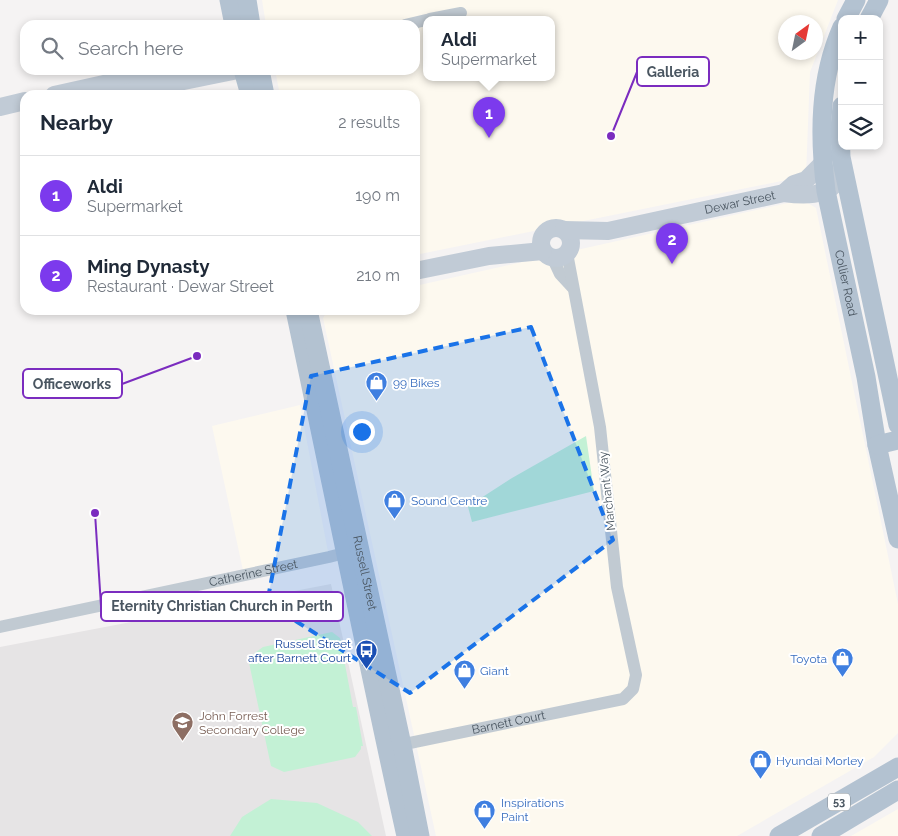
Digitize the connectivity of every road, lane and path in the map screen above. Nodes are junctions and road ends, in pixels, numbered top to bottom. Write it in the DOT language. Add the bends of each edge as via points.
graph roads {
  1 [pos="229,0"];
  2 [pos="247,0"];
  3 [pos="856,0"];
  4 [pos="879,0"];
  5 [pos="462,13"];
  6 [pos="848,15"];
  7 [pos="872,15"];
  8 [pos="447,16"];
  9 [pos="233,20"];
  10 [pos="251,20"];
  11 [pos="838,36"];
  12 [pos="145,75"];
  13 [pos="213,75"];
  14 [pos="244,75"];
  15 [pos="261,75"];
  16 [pos="77,90"];
  17 [pos="140,90"];
  18 [pos="249,90"];
  19 [pos="264,90"];
  20 [pos="20,102"];
  21 [pos="0,107"];
  22 [pos="20,115"];
  23 [pos="0,119"];
  24 [pos="841,150"];
  25 [pos="822,164"];
  26 [pos="842,164"];
  27 [pos="826,191"];
  28 [pos="784,193"];
  29 [pos="608,231"];
  30 [pos="555,249"];
  31 [pos="420,270"];
  32 [pos="307,315"];
  33 [pos="898,425"];
  34 [pos="898,440"];
  35 [pos="885,454"];
  36 [pos="898,539"];
  37 [pos="352,551"];
  38 [pos="0,627"];
  39 [pos="628,694"];
  40 [pos="395,746"];
  41 [pos="898,758"];
  42 [pos="898,767"];
  43 [pos="873,782"];
  44 [pos="898,790"];
  45 [pos="406,836"];
  46 [pos="420,836"];
  47 [pos="779,836"];
  48 [pos="821,836"];
  1 -- 9 [label="main road"];
  2 -- 10 [label="main road"];
  3 -- 6 [label="main road"];
  4 -- 7 [label="main road"];
  5 -- 8 [label="street"];
  11 -- 25 [label="main road, Collier Road" via="826,73"];
  12 -- 16 [label="street"];
  13 -- 17 [label="street"];
  14 -- 18 [label="main road"];
  15 -- 19 [label="main road"];
  20 -- 21 [label="street"];
  22 -- 23 [label="street"];
  24 -- 26 [label="main road, Collier Road"];
  25 -- 27 [label="main road, Collier Road"];
  25 -- 28 [label="street, Dewar Street" via="806,180 794,184"];
  26 -- 27 [label="street" via="835,184"];
  26 -- 33 [label="main road, Collier Road"];
  27 -- 28 [label="street, Dewar Street" via="800,195"];
  27 -- 35 [label="main road, Collier Road"];
  28 -- 29 [label="street, Dewar Street"];
  29 -- 30 [label="street, Dewar Street"];
  29 -- 30 [label="street, Dewar Street" via="553,228"];
  30 -- 31 [label="street, Dewar Street" via="490,256"];
  30 -- 39 [label="street, Marchant Way" via="572,287 600,427 617,587 636,675 633,689"];
  32 -- 37 [label="main road, Russell Street"];
  34 -- 35 [label="main road"];
  35 -- 36 [label="main road, Collier Road"];
  37 -- 38 [label="street, Catherine Street"];
  37 -- 40 [label="main road, Russell Street"];
  39 -- 40 [label="street, Barnett Court" via="623,699"];
  40 -- 45 [label="main road, Russell Street"];
  40 -- 46 [label="main road, Russell Street"];
  41 -- 43 [label="main road"];
  42 -- 43 [label="main road, 53"];
  43 -- 47 [label="main road, 53"];
  44 -- 48 [label="main road, 53"];
}
